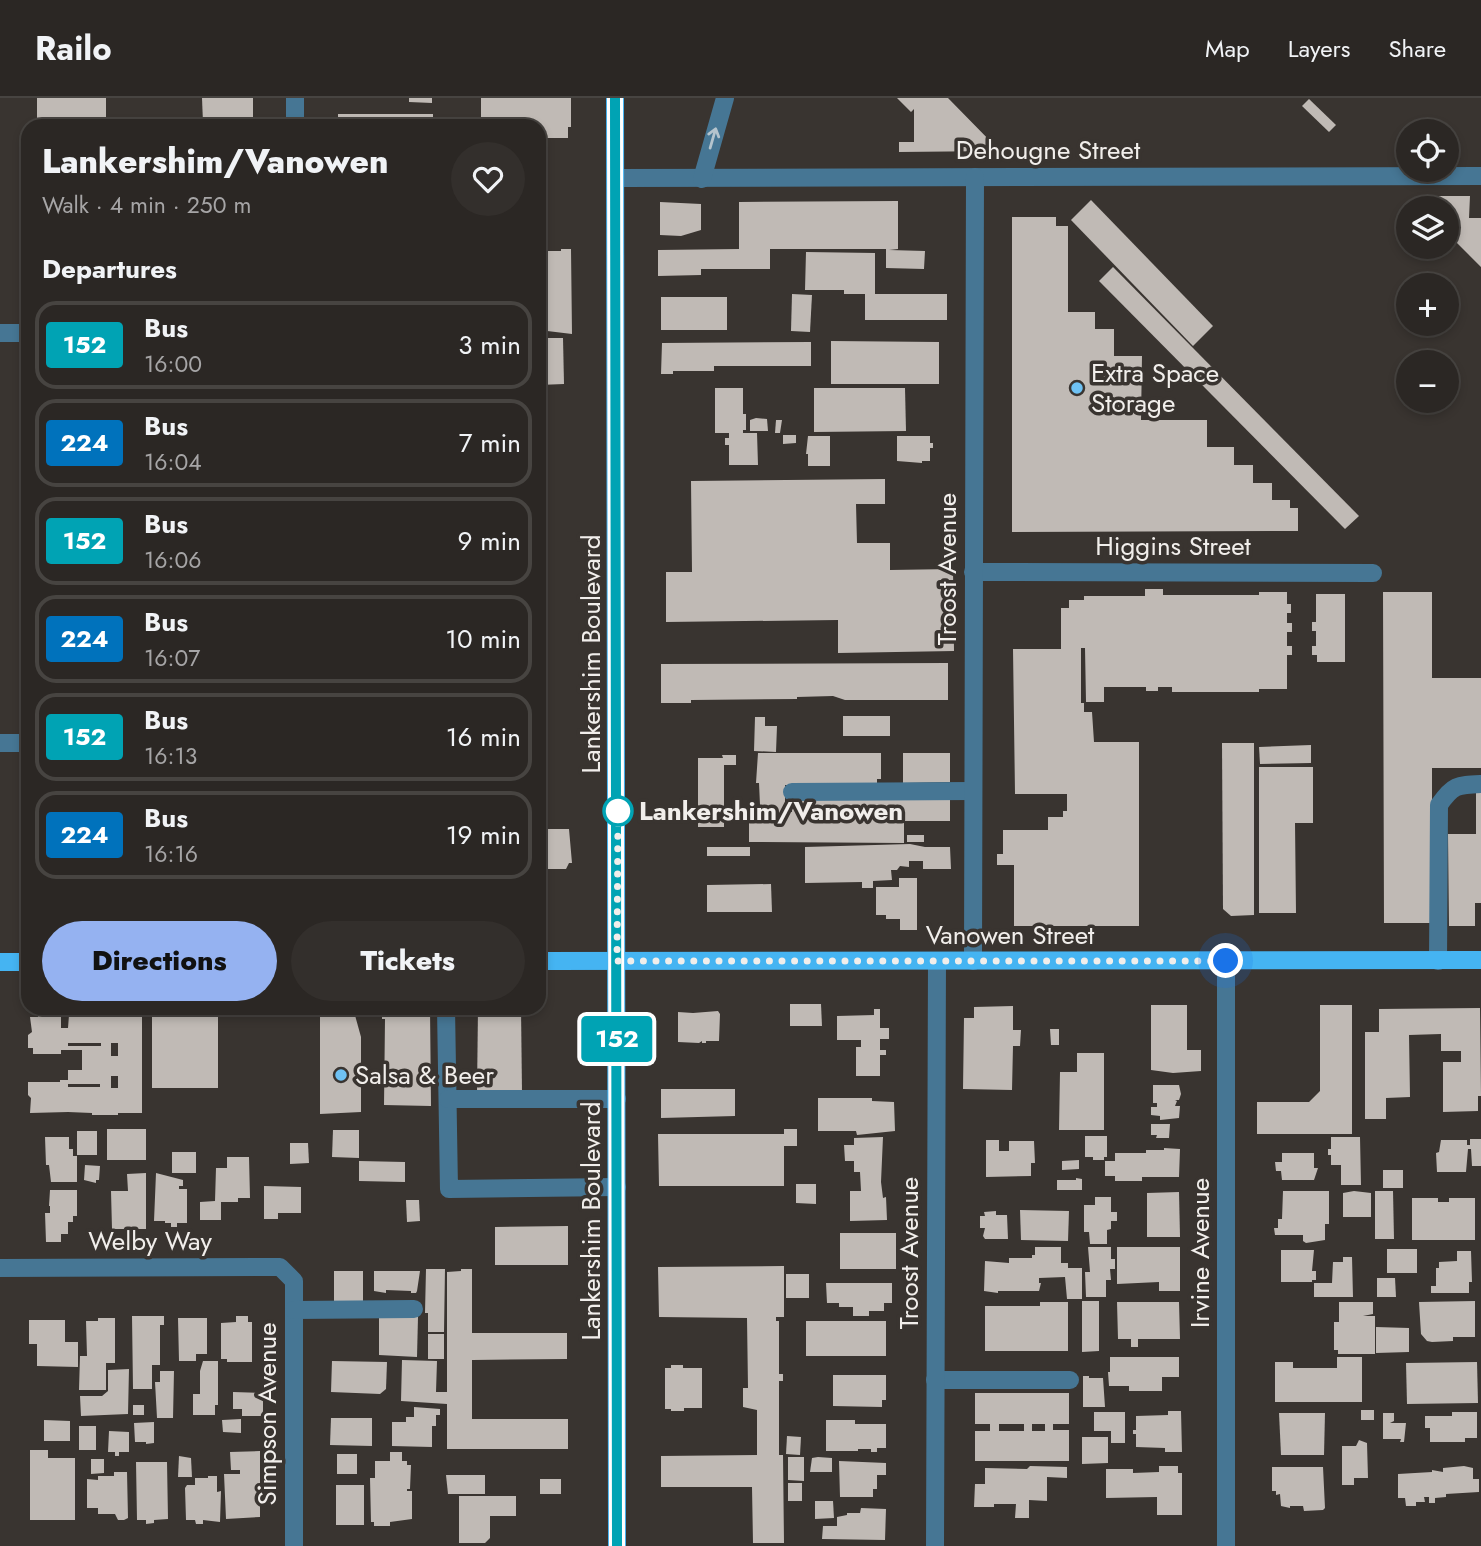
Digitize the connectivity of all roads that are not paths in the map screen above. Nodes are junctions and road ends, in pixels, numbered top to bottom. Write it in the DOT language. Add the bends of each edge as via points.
graph roads {
  1 [pos="295,98"];
  2 [pos="615,98"];
  3 [pos="725,98"];
  4 [pos="295,119"];
  5 [pos="1481,176"];
  6 [pos="975,177"];
  7 [pos="616,178"];
  8 [pos="702,179"];
  9 [pos="0,333"];
  10 [pos="21,333"];
  11 [pos="973,572"];
  12 [pos="1373,572"];
  13 [pos="0,743"];
  14 [pos="21,743"];
  15 [pos="1481,784"];
  16 [pos="973,791"];
  17 [pos="792,792"];
  18 [pos="1481,960"];
  19 [pos="546,961"];
  20 [pos="617,961"];
  21 [pos="937,961"];
  22 [pos="973,961"];
  23 [pos="1226,961"];
  24 [pos="1438,961"];
  25 [pos="0,962"];
  26 [pos="21,962"];
  27 [pos="446,1015"];
  28 [pos="447,1099"];
  29 [pos="617,1099"];
  30 [pos="617,1187"];
  31 [pos="0,1268"];
  32 [pos="294,1281"];
  33 [pos="414,1309"];
  34 [pos="294,1310"];
  35 [pos="935,1380"];
  36 [pos="1070,1380"];
  37 [pos="293,1546"];
  38 [pos="617,1546"];
  39 [pos="935,1546"];
  40 [pos="1226,1546"];
  1 -- 4 [label="street"];
  2 -- 7 [label="main road, Lankershim Boulevard"];
  8 -- 3 [label="street, one-way"];
  5 -- 6 [label="street, Dehougne Street"];
  6 -- 8 [label="street, Dehougne Street"];
  6 -- 11 [label="street, Troost Avenue"];
  7 -- 8 [label="street, Dehougne Street"];
  7 -- 20 [label="main road, Lankershim Boulevard"];
  9 -- 10 [label="street"];
  11 -- 12 [label="street, Higgins Street"];
  11 -- 16 [label="street, Troost Avenue"];
  13 -- 14 [label="street"];
  15 -- 24 [label="street" via="1451,789 1439,805"];
  16 -- 17 [label="street"];
  16 -- 22 [label="street, Troost Avenue"];
  18 -- 24 [label="main road, Vanowen Street"];
  19 -- 20 [label="main road, Vanowen Street"];
  20 -- 21 [label="main road, Vanowen Street"];
  20 -- 29 [label="main road, Lankershim Boulevard"];
  21 -- 22 [label="main road, Vanowen Street"];
  21 -- 35 [label="street, Troost Avenue"];
  22 -- 23 [label="main road, Vanowen Street"];
  23 -- 24 [label="main road, Vanowen Street"];
  23 -- 40 [label="street, Irvine Avenue"];
  25 -- 26 [label="main road"];
  27 -- 28 [label="street"];
  28 -- 29 [label="street"];
  28 -- 30 [label="street" via="449,1189"];
  29 -- 30 [label="main road, Lankershim Boulevard"];
  30 -- 38 [label="main road, Lankershim Boulevard"];
  31 -- 32 [label="street, Welby Way" via="280,1267"];
  32 -- 34 [label="street, Simpson Avenue"];
  33 -- 34 [label="street"];
  34 -- 37 [label="street, Simpson Avenue"];
  35 -- 36 [label="street"];
  35 -- 39 [label="street, Troost Avenue"];
}
